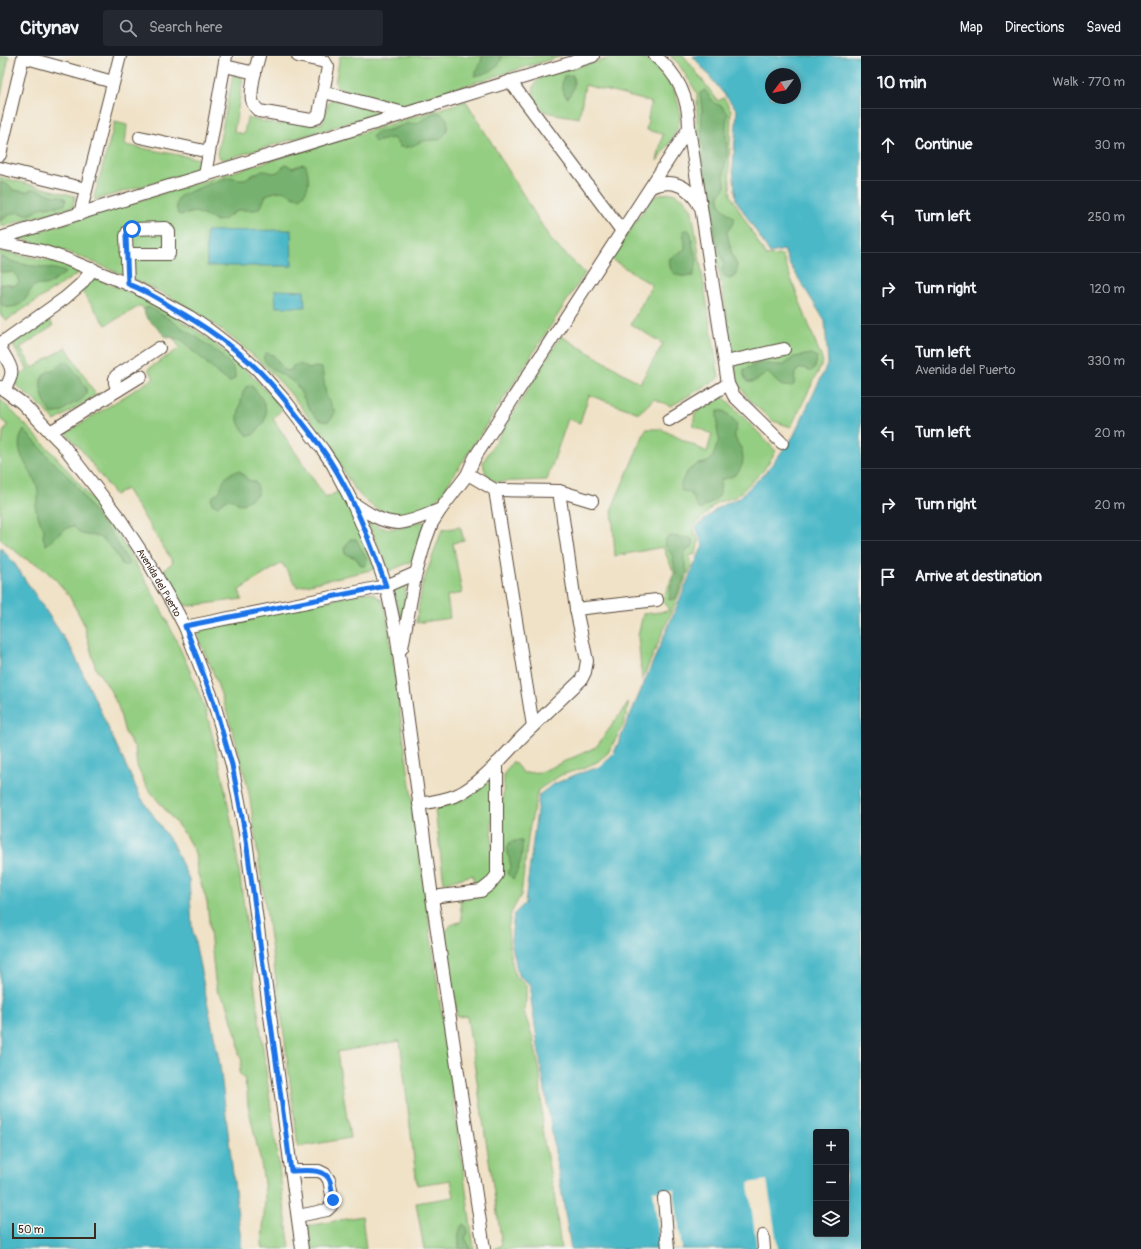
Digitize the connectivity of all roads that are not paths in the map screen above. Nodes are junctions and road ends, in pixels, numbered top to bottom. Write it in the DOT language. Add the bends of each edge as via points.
graph roads {
  1 [pos="120,56"];
  2 [pos="259,56"];
  3 [pos="298,56"];
  4 [pos="593,56"];
  5 [pos="656,56"];
  6 [pos="226,61"];
  7 [pos="254,73"];
  8 [pos="510,81"];
  9 [pos="113,82"];
  10 [pos="324,92"];
  11 [pos="404,114"];
  12 [pos="689,128"];
  13 [pos="140,138"];
  14 [pos="209,152"];
  15 [pos="0,155"];
  16 [pos="0,168"];
  17 [pos="205,175"];
  18 [pos="651,187"];
  19 [pos="86,189"];
  20 [pos="702,210"];
  21 [pos="80,214"];
  22 [pos="622,231"];
  23 [pos="0,238"];
  24 [pos="0,242"];
  25 [pos="126,254"];
  26 [pos="93,269"];
  27 [pos="128,284"];
  28 [pos="0,344"];
  29 [pos="0,348"];
  30 [pos="159,348"];
  31 [pos="784,349"];
  32 [pos="725,362"];
  33 [pos="141,376"];
  34 [pos="728,384"];
  35 [pos="2,388"];
  36 [pos="118,390"];
  37 [pos="669,420"];
  38 [pos="50,432"];
  39 [pos="782,443"];
  40 [pos="467,474"];
  41 [pos="495,490"];
  42 [pos="559,490"];
  43 [pos="592,500"];
  44 [pos="352,502"];
  45 [pos="441,509"];
  46 [pos="416,573"];
  47 [pos="386,586"];
  48 [pos="657,600"];
  49 [pos="576,608"];
  50 [pos="185,626"];
  51 [pos="400,657"];
  52 [pos="533,726"];
  53 [pos="497,763"];
  54 [pos="419,804"];
  55 [pos="432,897"];
  56 [pos="291,1171"];
  57 [pos="664,1198"];
  58 [pos="298,1216"];
  59 [pos="763,1236"];
  60 [pos="302,1249"];
  61 [pos="484,1249"];
  62 [pos="668,1249"];
  63 [pos="764,1249"];
  1 -- 9 [label="street"];
  2 -- 7 [label="street"];
  3 -- 10 [label="street" via="327,64"];
  4 -- 8 [label="street"];
  5 -- 12 [label="street" via="679,83 686,99"];
  6 -- 7 [label="street"];
  6 -- 14 [label="street"];
  7 -- 10 [label="street" via="251,99 259,111 311,120 319,114"];
  8 -- 11 [label="street"];
  8 -- 22 [label="street"];
  9 -- 15 [label="street" via="23,57"];
  9 -- 19 [label="street"];
  10 -- 11 [label="street"];
  11 -- 17 [label="street"];
  12 -- 18 [label="street"];
  12 -- 20 [label="street"];
  13 -- 14 [label="street"];
  14 -- 17 [label="street"];
  16 -- 19 [label="street"];
  17 -- 21 [label="street"];
  18 -- 20 [label="street" via="660,183 678,184 692,194"];
  18 -- 22 [label="street"];
  19 -- 21 [label="street"];
  20 -- 32 [label="street"];
  21 -- 23 [label="street"];
  22 -- 40 [label="street" via="475,457"];
  24 -- 26 [label="street" via="42,251"];
  25 -- 27 [label="street"];
  26 -- 27 [label="street"];
  26 -- 28 [label="street" via="66,298"];
  27 -- 44 [label="street" via="190,317 257,369 323,450"];
  29 -- 35 [label="street" via="12,368 10,380"];
  30 -- 36 [label="street" via="116,376 114,380"];
  31 -- 32 [label="street"];
  32 -- 34 [label="street"];
  33 -- 36 [label="street"];
  34 -- 37 [label="street"];
  34 -- 39 [label="street" via="734,396"];
  35 -- 38 [label="street, Avenida del Puerto"];
  36 -- 38 [label="street"];
  38 -- 50 [label="street, Avenida del Puerto" via="120,519"];
  40 -- 41 [label="street"];
  40 -- 45 [label="street"];
  41 -- 42 [label="street"];
  41 -- 52 [label="street"];
  42 -- 43 [label="street"];
  42 -- 49 [label="street"];
  44 -- 45 [label="street" via="370,514 398,523 414,520"];
  44 -- 47 [label="street"];
  45 -- 46 [label="street" via="432,523"];
  46 -- 47 [label="street"];
  46 -- 51 [label="street"];
  47 -- 50 [label="street"];
  47 -- 51 [label="street"];
  48 -- 49 [label="street"];
  49 -- 52 [label="street" via="587,661 585,672 581,680"];
  50 -- 56 [label="street, Avenida del Puerto" via="213,700 232,765 245,833"];
  51 -- 54 [label="street"];
  52 -- 53 [label="street"];
  53 -- 54 [label="street" via="471,787 458,795"];
  53 -- 55 [label="street" via="497,875 481,890"];
  54 -- 55 [label="street"];
  55 -- 61 [label="street"];
  56 -- 58 [label="street, Avenida del Puerto"];
  56 -- 58 [label="street" via="319,1171 330,1180 333,1200 331,1206 327,1210"];
  57 -- 62 [label="street"];
  58 -- 60 [label="street, Avenida del Puerto"];
  59 -- 63 [label="street"];
}
